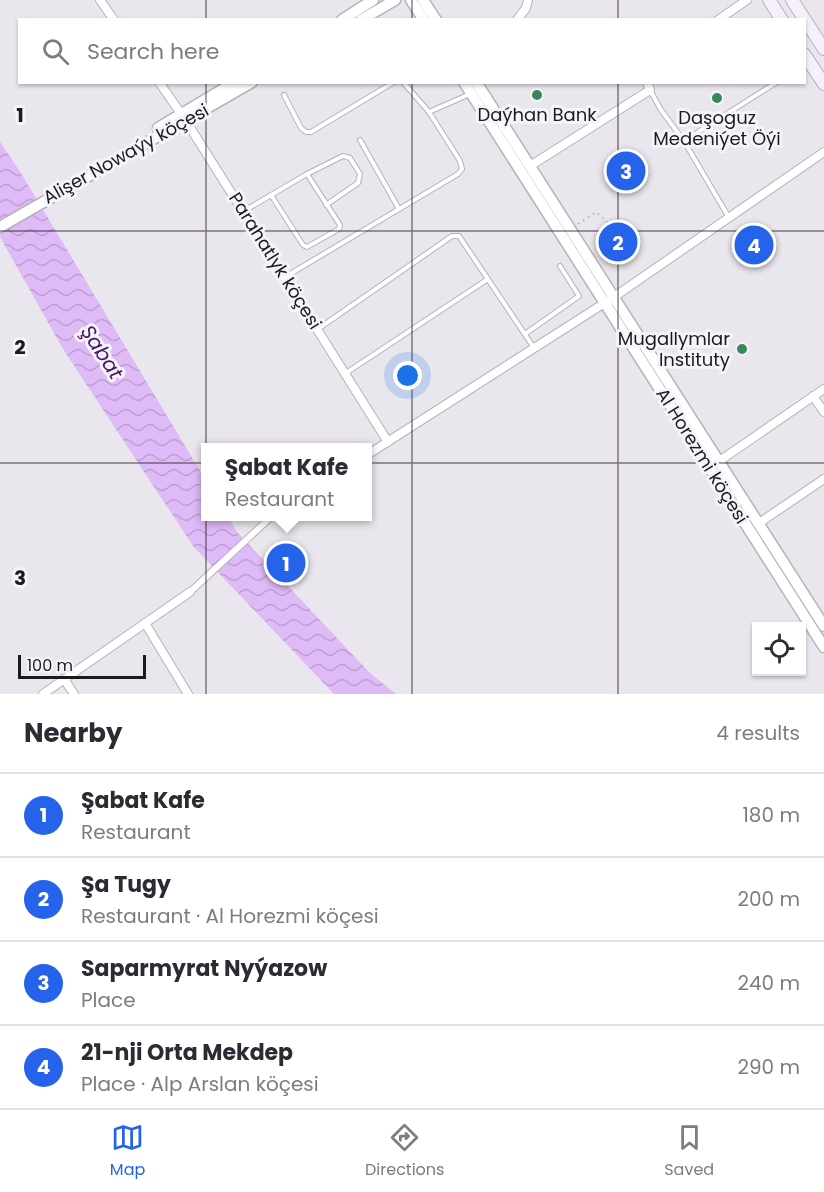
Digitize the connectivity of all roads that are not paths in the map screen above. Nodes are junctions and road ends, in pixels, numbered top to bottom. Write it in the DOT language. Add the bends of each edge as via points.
graph roads {
  1 [pos="100,0"];
  2 [pos="373,0"];
  3 [pos="395,0"];
  4 [pos="411,0"];
  5 [pos="423,0"];
  6 [pos="528,0"];
  7 [pos="747,0"];
  8 [pos="769,0"];
  9 [pos="792,0"];
  10 [pos="113,18"];
  11 [pos="345,18"];
  12 [pos="364,18"];
  13 [pos="423,18"];
  14 [pos="435,18"];
  15 [pos="518,18"];
  16 [pos="721,18"];
  17 [pos="781,18"];
  18 [pos="804,18"];
  19 [pos="806,21"];
  20 [pos="824,49"];
  21 [pos="806,61"];
  22 [pos="160,84"];
  23 [pos="232,84"];
  24 [pos="248,84"];
  25 [pos="391,84"];
  26 [pos="405,84"];
  27 [pos="465,84"];
  28 [pos="477,84"];
  29 [pos="774,84"];
  30 [pos="824,84"];
  31 [pos="649,86"];
  32 [pos="471,94"];
  33 [pos="284,95"];
  34 [pos="429,112"];
  35 [pos="184,118"];
  36 [pos="360,140"];
  37 [pos="684,141"];
  38 [pos="824,152"];
  39 [pos="530,166"];
  40 [pos="307,174"];
  41 [pos="51,192"];
  42 [pos="271,195"];
  43 [pos="327,205"];
  44 [pos="399,209"];
  45 [pos="243,212"];
  46 [pos="729,217"];
  47 [pos="0,220"];
  48 [pos="0,226"];
  49 [pos="560,266"];
  50 [pos="284,277"];
  51 [pos="488,279"];
  52 [pos="609,300"];
  53 [pos="318,329"];
  54 [pos="525,334"];
  55 [pos="534,348"];
  56 [pos="346,374"];
  57 [pos="824,389"];
  58 [pos="813,396"];
  59 [pos="824,412"];
  60 [pos="388,442"];
  61 [pos="372,452"];
  62 [pos="720,460"];
  63 [pos="709,467"];
  64 [pos="824,479"];
  65 [pos="267,521"];
  66 [pos="759,523"];
  67 [pos="190,592"];
  68 [pos="145,623"];
  69 [pos="824,626"];
  70 [pos="824,647"];
  71 [pos="64,679"];
  72 [pos="42,694"];
  73 [pos="74,694"];
  74 [pos="188,694"];
  1 -- 10 [label="street"];
  2 -- 11 [label="street"];
  3 -- 12 [label="street"];
  4 -- 13 [label="street"];
  5 -- 14 [label="street"];
  6 -- 15 [label="street"];
  7 -- 16 [label="street"];
  8 -- 17 [label="main road"];
  9 -- 18 [label="main road"];
  19 -- 20 [label="main road"];
  21 -- 30 [label="main road"];
  22 -- 35 [label="street, Parahatlyk köçesi"];
  23 -- 35 [label="street, Alişer Nowaýy köçesi"];
  24 -- 35 [label="street, Alişer Nowaýy köçesi"];
  25 -- 33 [label="lane" via="311,132 301,128"];
  26 -- 34 [label="lane"];
  27 -- 32 [label="street, Al Horezmi köçesi"];
  28 -- 39 [label="street, Al Horezmi köçesi"];
  29 -- 37 [label="lane"];
  31 -- 37 [label="lane"];
  31 -- 39 [label="street"];
  32 -- 34 [label="lane"];
  32 -- 52 [label="street, Al Horezmi köçesi"];
  34 -- 44 [label="lane" via="462,169"];
  35 -- 41 [label="street, Alişer Nowaýy köçesi"];
  35 -- 45 [label="street, Parahatlyk köçesi"];
  36 -- 44 [label="lane"];
  37 -- 46 [label="lane"];
  38 -- 46 [label="street"];
  39 -- 52 [label="street, Al Horezmi köçesi"];
  40 -- 42 [label="lane"];
  40 -- 43 [label="lane"];
  40 -- 43 [label="lane" via="343,156 350,158 360,174 358,183"];
  41 -- 47 [label="street"];
  41 -- 48 [label="street, Alişer Nowaýy köçesi"];
  42 -- 43 [label="lane" via="307,247 339,229"];
  42 -- 45 [label="lane"];
  44 -- 50 [label="lane"];
  45 -- 50 [label="street, Parahatlyk köçesi"];
  46 -- 52 [label="street"];
  49 -- 54 [label="lane" via="579,296"];
  50 -- 53 [label="street, Parahatlyk köçesi"];
  51 -- 53 [label="lane" via="459,236 452,236"];
  51 -- 54 [label="lane"];
  51 -- 56 [label="lane"];
  52 -- 55 [label="street"];
  52 -- 62 [label="street, Al Horezmi köçesi"];
  52 -- 63 [label="street, Al Horezmi köçesi"];
  53 -- 56 [label="street, Parahatlyk köçesi"];
  54 -- 55 [label="lane"];
  55 -- 60 [label="street"];
  56 -- 60 [label="street, Parahatlyk köçesi"];
  57 -- 58 [label="street"];
  58 -- 59 [label="street"];
  58 -- 62 [label="street"];
  60 -- 61 [label="street"];
  62 -- 63 [label="street"];
  62 -- 66 [label="street, Al Horezmi köçesi"];
  63 -- 70 [label="street, Al Horezmi köçesi"];
  64 -- 66 [label="street"];
  65 -- 67 [label="street"];
  66 -- 69 [label="street, Al Horezmi köçesi"];
  67 -- 68 [label="street"];
  68 -- 71 [label="street"];
  68 -- 74 [label="street"];
  71 -- 72 [label="street"];
  71 -- 73 [label="street"];
}
